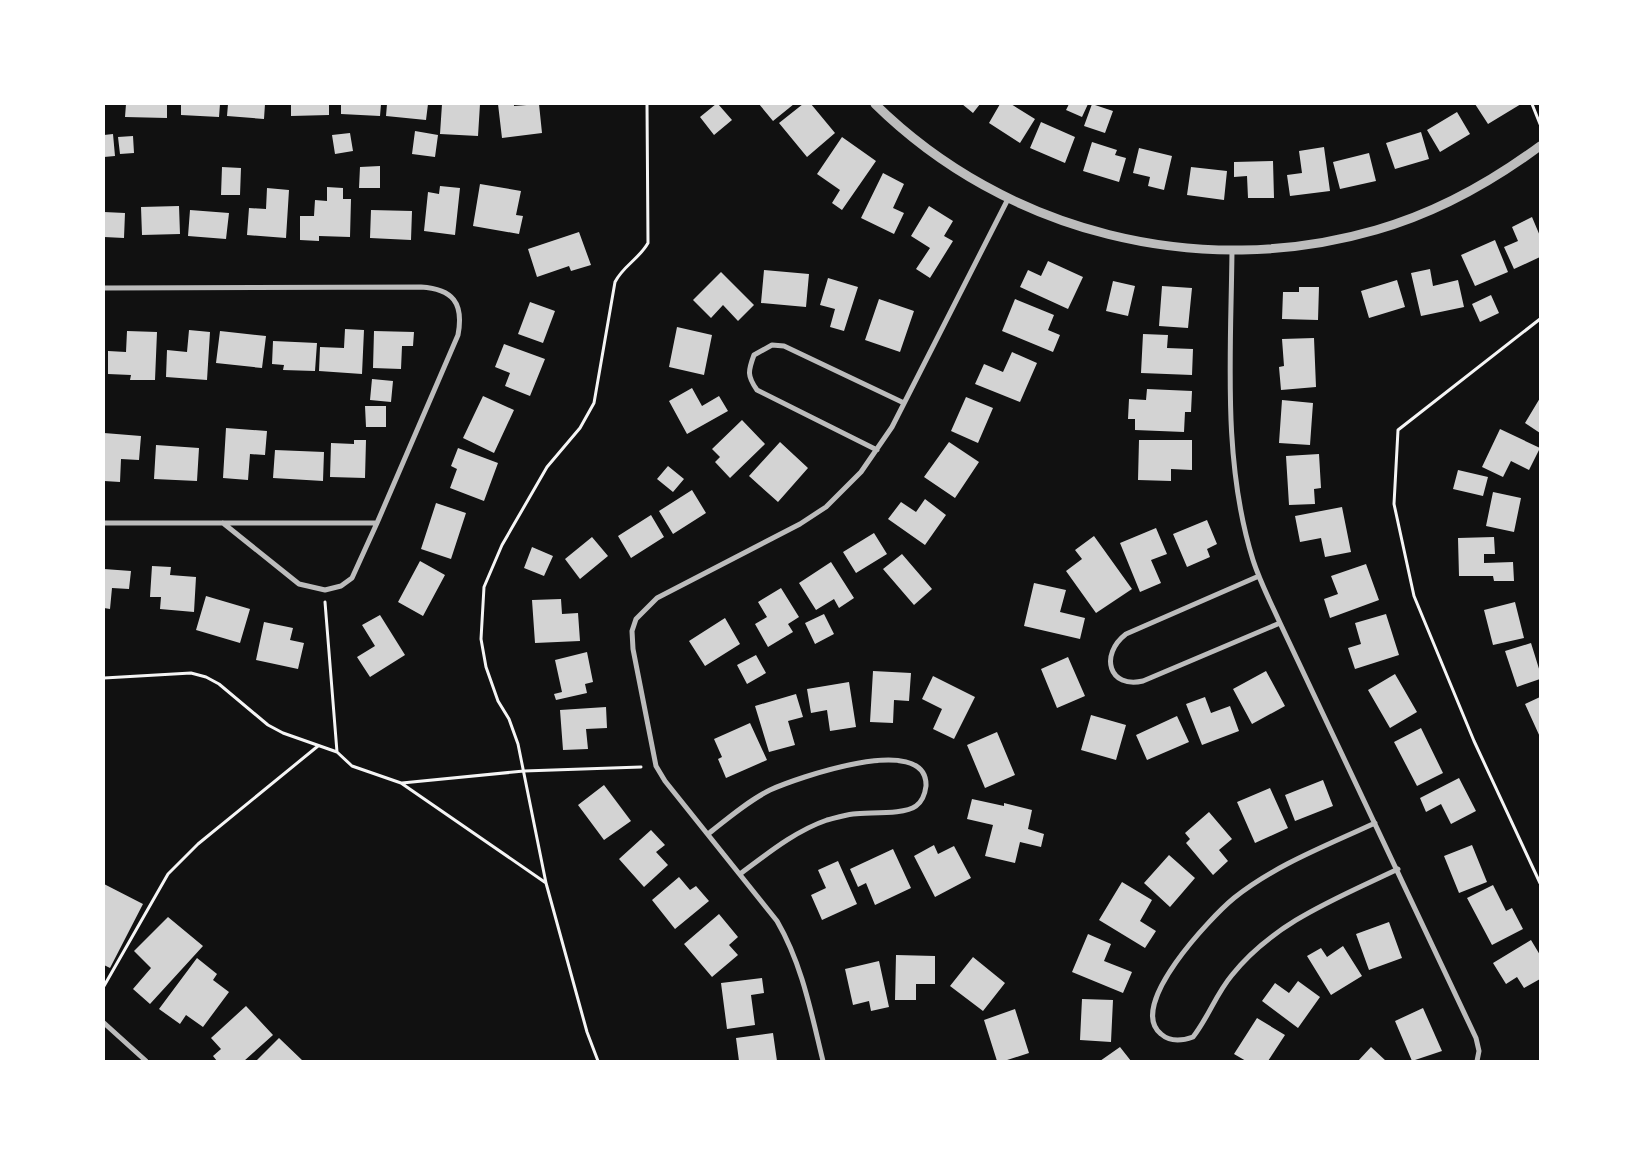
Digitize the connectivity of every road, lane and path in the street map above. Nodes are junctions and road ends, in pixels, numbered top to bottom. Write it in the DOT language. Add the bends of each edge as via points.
graph roads {
  1 [pos="647,104"];
  2 [pos="876,104"];
  3 [pos="1532,104"];
  4 [pos="1540,124"];
  5 [pos="1540,146"];
  6 [pos="1008,199"];
  7 [pos="1232,250"];
  8 [pos="104,288"];
  9 [pos="1540,319"];
  10 [pos="904,403"];
  11 [pos="877,450"];
  12 [pos="104,523"];
  13 [pos="223,523"];
  14 [pos="377,523"];
  15 [pos="1259,576"];
  16 [pos="325,601"];
  17 [pos="1280,623"];
  18 [pos="104,678"];
  19 [pos="319,745"];
  20 [pos="337,752"];
  21 [pos="641,766"];
  22 [pos="524,771"];
  23 [pos="401,783"];
  24 [pos="1375,823"];
  25 [pos="708,834"];
  26 [pos="1398,869"];
  27 [pos="740,874"];
  28 [pos="1540,883"];
  29 [pos="546,884"];
  30 [pos="104,986"];
  31 [pos="104,1023"];
  32 [pos="146,1061"];
  33 [pos="598,1061"];
  34 [pos="823,1061"];
  35 [pos="1477,1061"];
  1 -- 22 [label="path" via="648,243 616,282 594,403 547,467 502,545 484,587 481,639 486,667 498,701 509,719"];
  2 -- 6 [label="street" via="940,158"];
  3 -- 4 [label="path"];
  5 -- 7 [label="street" via="1469,192 1377,230 1339,240 1285,248"];
  6 -- 7 [label="street" via="1060,221 1122,238 1187,248"];
  6 -- 10 [label="street"];
  7 -- 15 [label="street" via="1234,459 1242,515"];
  8 -- 14 [label="street" via="421,287 438,289 451,296 460,313 458,335"];
  9 -- 28 [label="path" via="1398,430 1394,504 1414,596 1474,741"];
  10 -- 11 [label="street"];
  10 -- 11 [label="street" via="784,346 772,345 754,355 749,367 750,380 757,390"];
  11 -- 25 [label="street" via="861,472 826,507 800,524 658,598 636,619 632,632 633,649 656,766"];
  12 -- 13 [label="street"];
  13 -- 14 [label="street"];
  13 -- 14 [label="street" via="299,584 325,590 341,586 352,578"];
  15 -- 17 [label="street"];
  15 -- 17 [label="street" via="1126,634 1110,652 1111,668 1126,681 1143,681"];
  16 -- 20 [label="path"];
  17 -- 24 [label="street"];
  18 -- 19 [label="path" via="191,673 206,677 268,725 302,742"];
  19 -- 20 [label="path"];
  19 -- 30 [label="path" via="198,844 168,874"];
  20 -- 23 [label="path" via="352,766"];
  21 -- 22 [label="path"];
  22 -- 23 [label="path"];
  22 -- 29 [label="path"];
  23 -- 29 [label="path"];
  24 -- 26 [label="street"];
  24 -- 26 [label="street" via="1260,880 1209,921 1181,955 1156,999 1151,1016 1156,1030 1170,1040 1180,1041 1193,1036 1231,976 1268,938 1307,912"];
  25 -- 27 [label="street"];
  25 -- 27 [label="street" via="767,792 811,773 887,760 915,765 922,773 926,784 924,797 916,806 904,811 852,814 826,821 787,840"];
  26 -- 35 [label="street" via="1476,1038"];
  27 -- 34 [label="street" via="777,920 793,950"];
  29 -- 33 [label="path"];
  31 -- 32 [label="street"];
}
